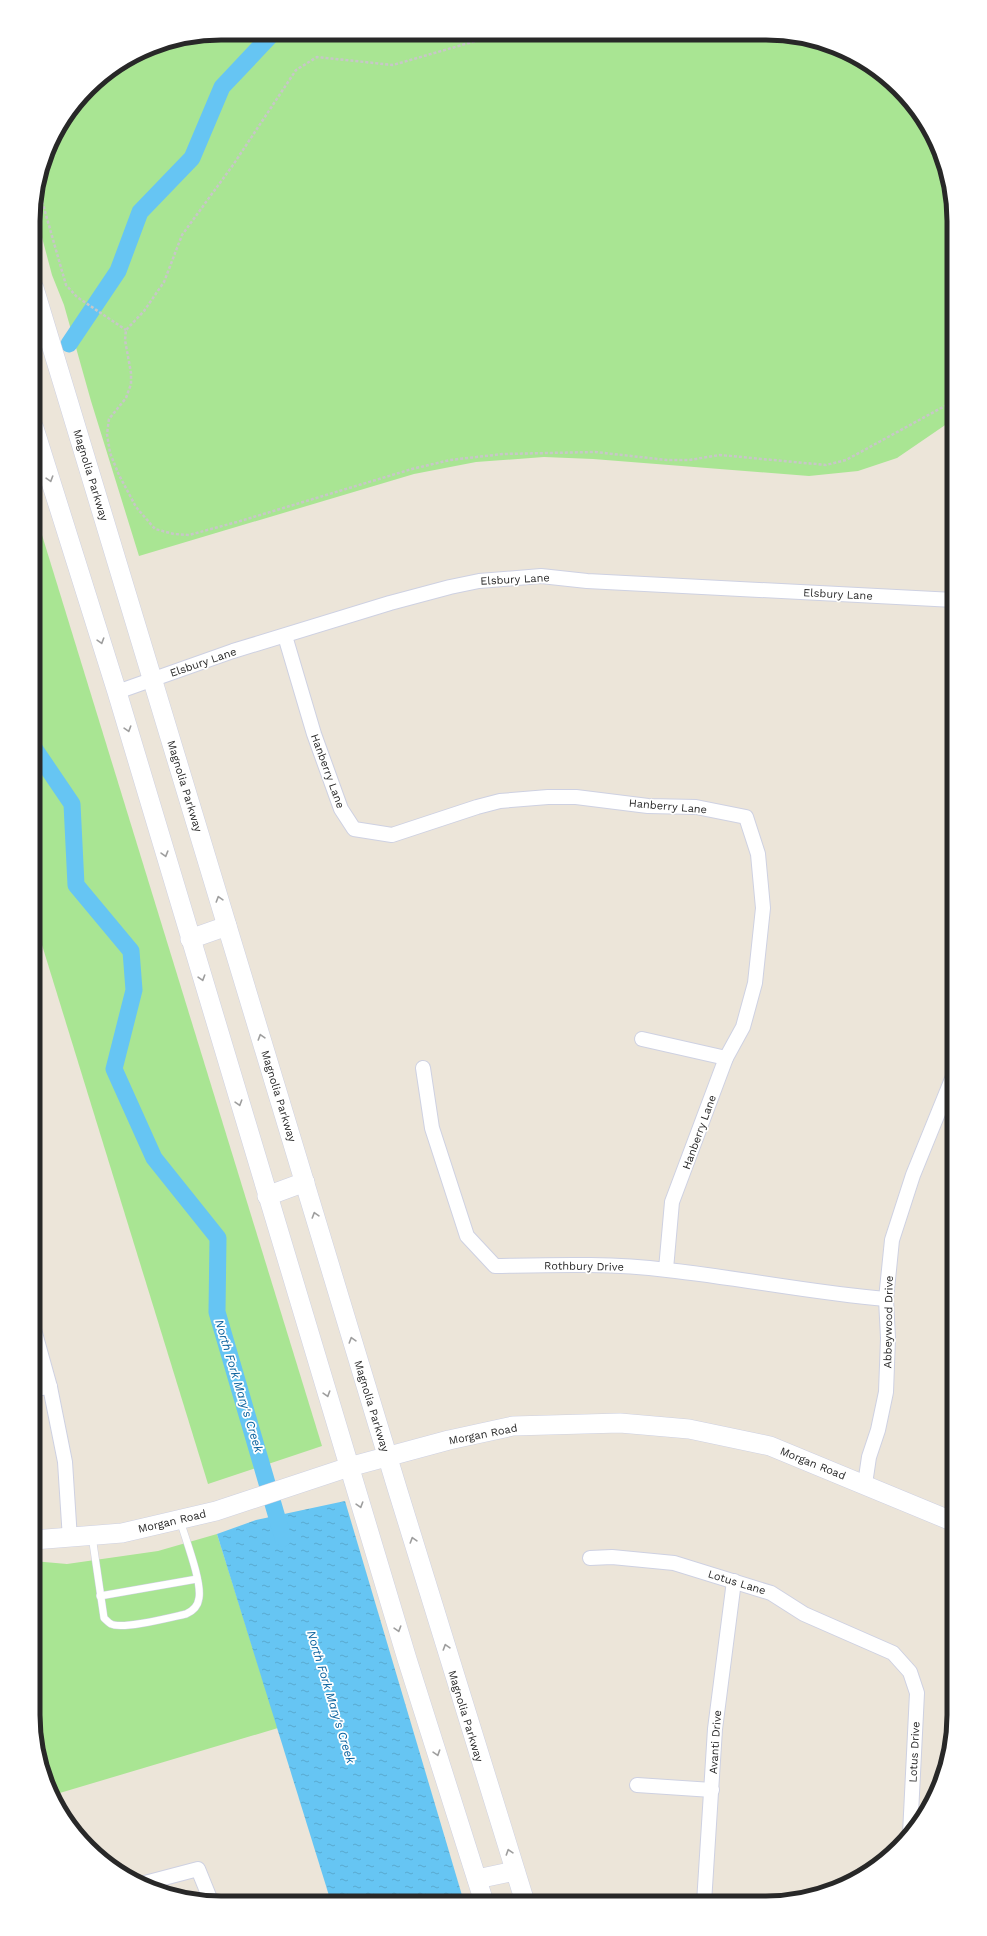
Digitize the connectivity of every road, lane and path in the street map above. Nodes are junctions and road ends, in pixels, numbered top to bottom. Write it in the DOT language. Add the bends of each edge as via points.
graph roads {
  1 [pos="479,40"];
  2 [pos="42,200"];
  3 [pos="40,308"];
  4 [pos="126,330"];
  5 [pos="947,405"];
  6 [pos="40,447"];
  7 [pos="947,600"];
  8 [pos="285,636"];
  9 [pos="152,679"];
  10 [pos="117,692"];
  11 [pos="227,926"];
  12 [pos="190,939"];
  13 [pos="642,1039"];
  14 [pos="726,1058"];
  15 [pos="422,1068"];
  16 [pos="947,1091"];
  17 [pos="305,1182"];
  18 [pos="267,1196"];
  19 [pos="666,1269"];
  20 [pos="886,1299"];
  21 [pos="40,1351"];
  22 [pos="50,1387"];
  23 [pos="40,1388"];
  24 [pos="388,1457"];
  25 [pos="349,1467"];
  26 [pos="865,1484"];
  27 [pos="180,1519"];
  28 [pos="947,1519"];
  29 [pos="92,1536"];
  30 [pos="70,1539"];
  31 [pos="40,1540"];
  32 [pos="590,1558"];
  33 [pos="197,1579"];
  34 [pos="734,1581"];
  35 [pos="100,1596"];
  36 [pos="910,1672"];
  37 [pos="638,1785"];
  38 [pos="712,1790"];
  39 [pos="910,1824"];
  40 [pos="515,1871"];
  41 [pos="477,1879"];
  42 [pos="151,1881"];
  43 [pos="210,1896"];
  44 [pos="482,1896"];
  45 [pos="523,1896"];
  46 [pos="704,1896"];
  1 -- 4 [label="path" via="392,65 317,58 296,70 233,165 182,234 164,282 144,311"];
  2 -- 4 [label="path" via="66,285 77,297"];
  3 -- 9 [label="main road, Magnolia Parkway"];
  4 -- 5 [label="path" via="125,340 132,373 131,384 126,398 109,419 107,434 110,453 136,507 155,529 174,534 189,535 237,522 412,469 450,460 503,454 595,452 674,460 720,455 826,465 846,460"];
  6 -- 10 [label="main road, one-way"];
  7 -- 8 [label="street, Elsbury Lane" via="587,581 541,576 464,584 390,603"];
  8 -- 9 [label="street, Elsbury Lane"];
  8 -- 14 [label="street, Hanberry Lane" via="326,768 341,809 354,829 392,835 500,801 548,797 576,797 648,806 696,806 746,817 758,854 764,908 756,983 743,1027"];
  9 -- 10 [label="street, Elsbury Lane"];
  11 -- 9 [label="main road, Magnolia Parkway, one-way"];
  10 -- 12 [label="main road, one-way"];
  11 -- 12 [label="main road"];
  17 -- 11 [label="main road, Magnolia Parkway, one-way"];
  12 -- 18 [label="main road, one-way"];
  13 -- 14 [label="street"];
  14 -- 19 [label="street, Hanberry Lane" via="672,1202"];
  15 -- 19 [label="street, Rothbury Drive" via="432,1128 467,1236 495,1266 585,1264"];
  16 -- 20 [label="street, Abbeywood Drive" via="913,1175 892,1240"];
  17 -- 18 [label="main road"];
  24 -- 17 [label="main road, Magnolia Parkway, one-way"];
  18 -- 25 [label="main road, one-way"];
  19 -- 20 [label="street, Rothbury Drive" via="837,1295"];
  20 -- 26 [label="street, Abbeywood Drive" via="886,1392 869,1457"];
  21 -- 22 [label="street"];
  22 -- 23 [label="street"];
  22 -- 30 [label="street" via="65,1462"];
  24 -- 25 [label="main road, Morgan Road"];
  24 -- 26 [label="main road, Morgan Road" via="513,1426 620,1423 689,1429 770,1446"];
  40 -- 24 [label="main road, Magnolia Parkway, one-way"];
  25 -- 27 [label="main road, Morgan Road" via="216,1511"];
  25 -- 41 [label="main road, one-way"];
  26 -- 28 [label="main road, Morgan Road"];
  27 -- 29 [label="main road, Morgan Road" via="122,1533"];
  27 -- 33 [label="lane"];
  29 -- 30 [label="main road, Morgan Road"];
  29 -- 35 [label="lane"];
  30 -- 31 [label="main road, Morgan Road"];
  32 -- 34 [label="street, Lotus Lane" via="612,1557 674,1563"];
  33 -- 35 [label="lane"];
  33 -- 35 [label="lane" via="199,1599 192,1611 133,1624 111,1625 104,1618"];
  34 -- 36 [label="street, Lotus Lane" via="771,1592 804,1614 893,1653"];
  34 -- 38 [label="street, Avanti Drive" via="715,1729"];
  36 -- 39 [label="street, Lotus Drive" via="917,1693"];
  37 -- 38 [label="street"];
  38 -- 46 [label="street, Avanti Drive"];
  40 -- 41 [label="main road"];
  40 -- 45 [label="main road, Magnolia Parkway"];
  41 -- 44 [label="main road"];
  42 -- 43 [label="street" via="198,1869"];
}
